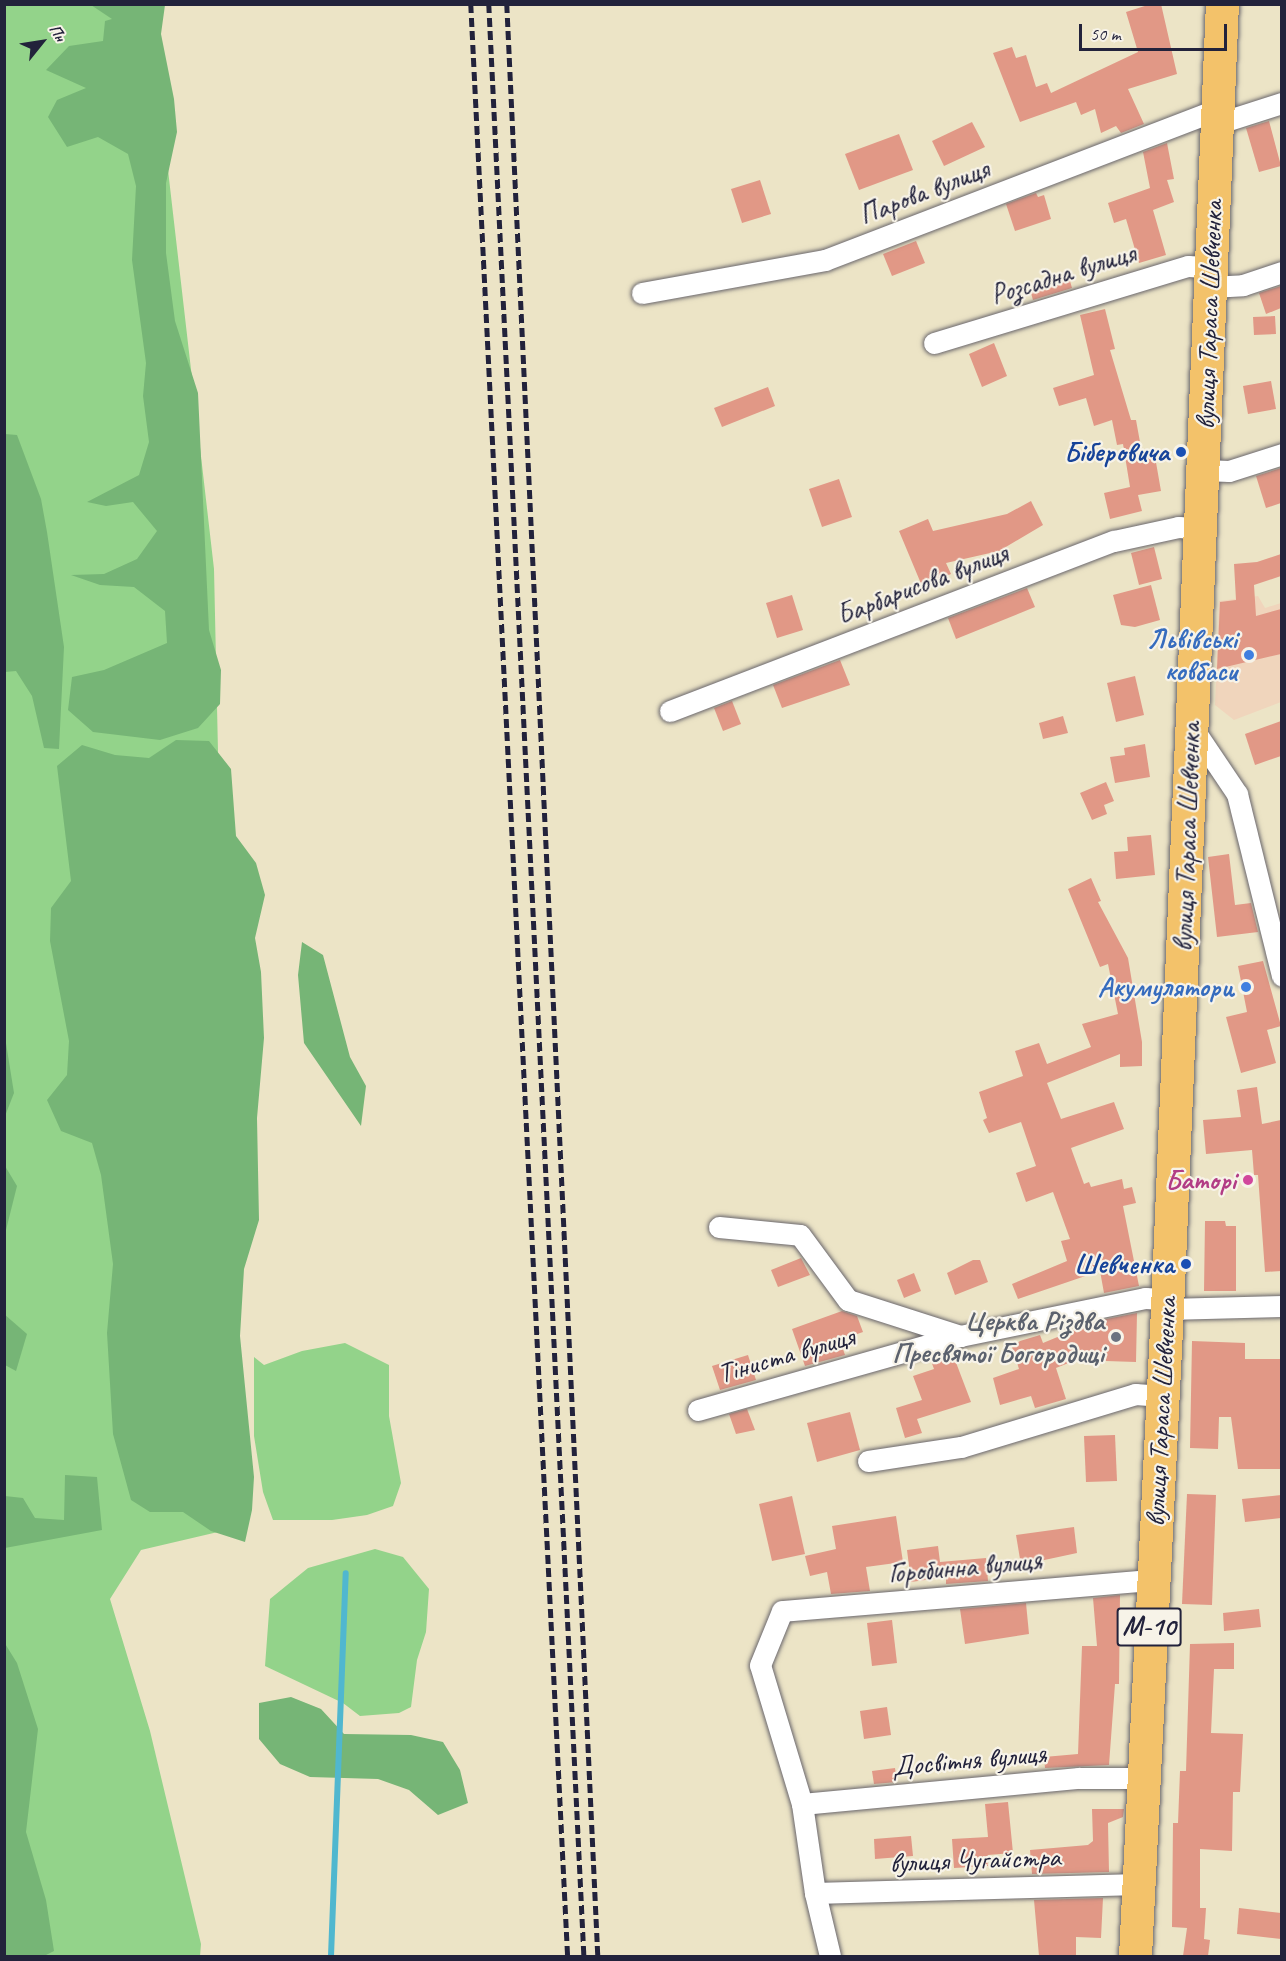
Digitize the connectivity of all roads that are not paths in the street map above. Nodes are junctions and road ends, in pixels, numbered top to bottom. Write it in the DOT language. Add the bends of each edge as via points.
graph roads {
  1 [pos="1222,4"];
  2 [pos="1281,103"];
  3 [pos="1216,117"];
  4 [pos="1281,272"];
  5 [pos="1210,277"];
  6 [pos="642,293"];
  7 [pos="934,344"];
  8 [pos="1281,454"];
  9 [pos="1203,470"];
  10 [pos="1200,528"];
  11 [pos="670,711"];
  12 [pos="1192,727"];
  13 [pos="1281,976"];
  14 [pos="719,1227"];
  15 [pos="1167,1304"];
  16 [pos="1281,1306"];
  17 [pos="960,1336"];
  18 [pos="1163,1396"];
  19 [pos="698,1410"];
  20 [pos="868,1461"];
  21 [pos="1152,1580"];
  22 [pos="1141,1778"];
  23 [pos="802,1804"];
  24 [pos="1137,1884"];
  25 [pos="814,1893"];
  26 [pos="830,1956"];
  27 [pos="1135,1956"];
  1 -- 3 [label="main road, вулиця Тараса Шевченка / М-10"];
  2 -- 3 [label="street, Парова вулиця"];
  3 -- 5 [label="main road, вулиця Тараса Шевченка / М-10"];
  3 -- 6 [label="street, Парова вулиця" via="825,260"];
  4 -- 5 [label="street, Розсадна вулиця" via="1243,285"];
  5 -- 7 [label="street, Розсадна вулиця" via="1188,266"];
  5 -- 9 [label="main road, вулиця Тараса Шевченка / М-10"];
  8 -- 9 [label="street" via="1228,471"];
  9 -- 10 [label="main road, вулиця Тараса Шевченка / М-10"];
  10 -- 11 [label="street, Барбарисова вулиця" via="1178,527 1114,541"];
  10 -- 12 [label="main road, вулиця Тараса Шевченка / М-10"];
  12 -- 13 [label="street" via="1238,794"];
  12 -- 15 [label="main road, вулиця Тараса Шевченка / М-10"];
  14 -- 17 [label="street, Тіниста вулиця" via="800,1235 848,1300"];
  15 -- 16 [label="street, Тіниста вулиця"];
  15 -- 17 [label="street, Тіниста вулиця" via="1146,1298"];
  15 -- 18 [label="main road, вулиця Тараса Шевченка / М-10"];
  17 -- 19 [label="street, Тіниста вулиця"];
  18 -- 20 [label="street" via="1135,1394 961,1447"];
  18 -- 21 [label="main road, вулиця Тараса Шевченка / М-10"];
  21 -- 22 [label="main road, вулиця Тараса Шевченка / М-10"];
  21 -- 23 [label="street, Горобинна вулиця" via="782,1611 760,1665"];
  22 -- 23 [label="street, Досвітня вулиця" via="1078,1778"];
  22 -- 24 [label="main road, вулиця Тараса Шевченка / М-10"];
  23 -- 25 [label="street"];
  24 -- 25 [label="street, вулиця Чугайстра"];
  24 -- 27 [label="main road, вулиця Тараса Шевченка / М-10"];
  25 -- 26 [label="street"];
}
